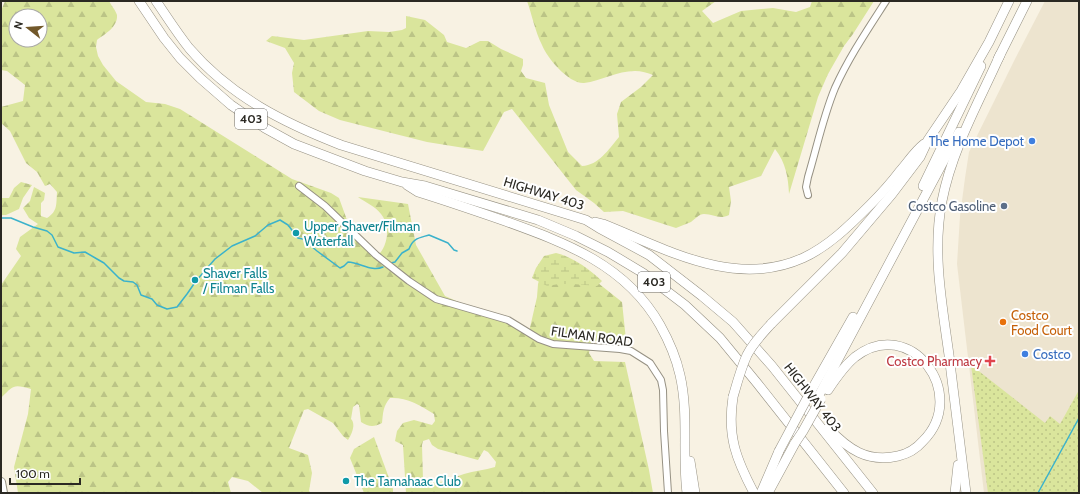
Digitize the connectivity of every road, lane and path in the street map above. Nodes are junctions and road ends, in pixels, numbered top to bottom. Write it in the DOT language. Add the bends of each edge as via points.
graph roads {
  1 [pos="139,1"];
  2 [pos="156,1"];
  3 [pos="886,1"];
  4 [pos="1009,1"];
  5 [pos="1027,1"];
  6 [pos="989,42"];
  7 [pos="1000,55"];
  8 [pos="928,140"];
  9 [pos="402,182"];
  10 [pos="299,186"];
  11 [pos="808,195"];
  12 [pos="586,220"];
  13 [pos="817,396"];
  14 [pos="806,409"];
  15 [pos="685,428"];
  16 [pos="958,429"];
  17 [pos="1,482"];
  18 [pos="768,488"];
  19 [pos="3,493"];
  20 [pos="668,493"];
  21 [pos="687,493"];
  22 [pos="695,493"];
  23 [pos="754,493"];
  24 [pos="761,493"];
  25 [pos="844,493"];
  26 [pos="873,493"];
  27 [pos="955,493"];
  28 [pos="966,493"];
  1 -- 9 [label="highway, 403" via="180,58 231,105 294,144"];
  2 -- 12 [label="highway, HIGHWAY 403 / 403" via="172,26 210,69 241,96 276,117 308,133 341,145"];
  3 -- 11 [label="street" via="849,59 835,88 808,176"];
  4 -- 6 [label="highway"];
  5 -- 7 [label="highway"];
  6 -- 8 [label="highway" via="958,96"];
  6 -- 13 [label="highway" via="984,61 921,190 860,305"];
  7 -- 13 [label="highway"];
  7 -- 16 [label="highway" via="952,163 939,223 939,279"];
  8 -- 12 [label="highway" via="916,150 872,204 840,234 803,258 774,266 744,270 716,266 683,257"];
  8 -- 23 [label="highway, bridge" via="920,156 892,194 842,253 771,324 748,354 733,397 730,415 731,436 740,466"];
  9 -- 15 [label="highway" via="418,192 544,235 584,254 621,277 651,309 674,351 680,376"];
  9 -- 25 [label="highway, 403" via="424,186 538,220 608,252 643,273 685,305 720,338"];
  10 -- 20 [label="street, FILMAN ROAD" via="325,206 376,255 436,299 508,320 539,339 553,344 620,348 631,351 650,363 661,380 663,390"];
  12 -- 14 [label="highway, HIGHWAY 403 / 403" via="649,256 733,322"];
  13 -- 14 [label="highway" via="856,356 873,348 889,345 914,352 922,359 935,377 940,391 940,404 929,436 903,455 888,458 869,457 852,450"];
  13 -- 18 [label="highway, bridge" via="803,431"];
  13 -- 18 [label="highway, bridge" via="779,451"];
  14 -- 26 [label="highway, HIGHWAY 403 / 403"];
  15 -- 21 [label="highway"];
  15 -- 22 [label="highway"];
  16 -- 27 [label="highway" via="958,475"];
  16 -- 28 [label="highway"];
  17 -- 19 [label="main road"];
  18 -- 24 [label="highway"];
}
